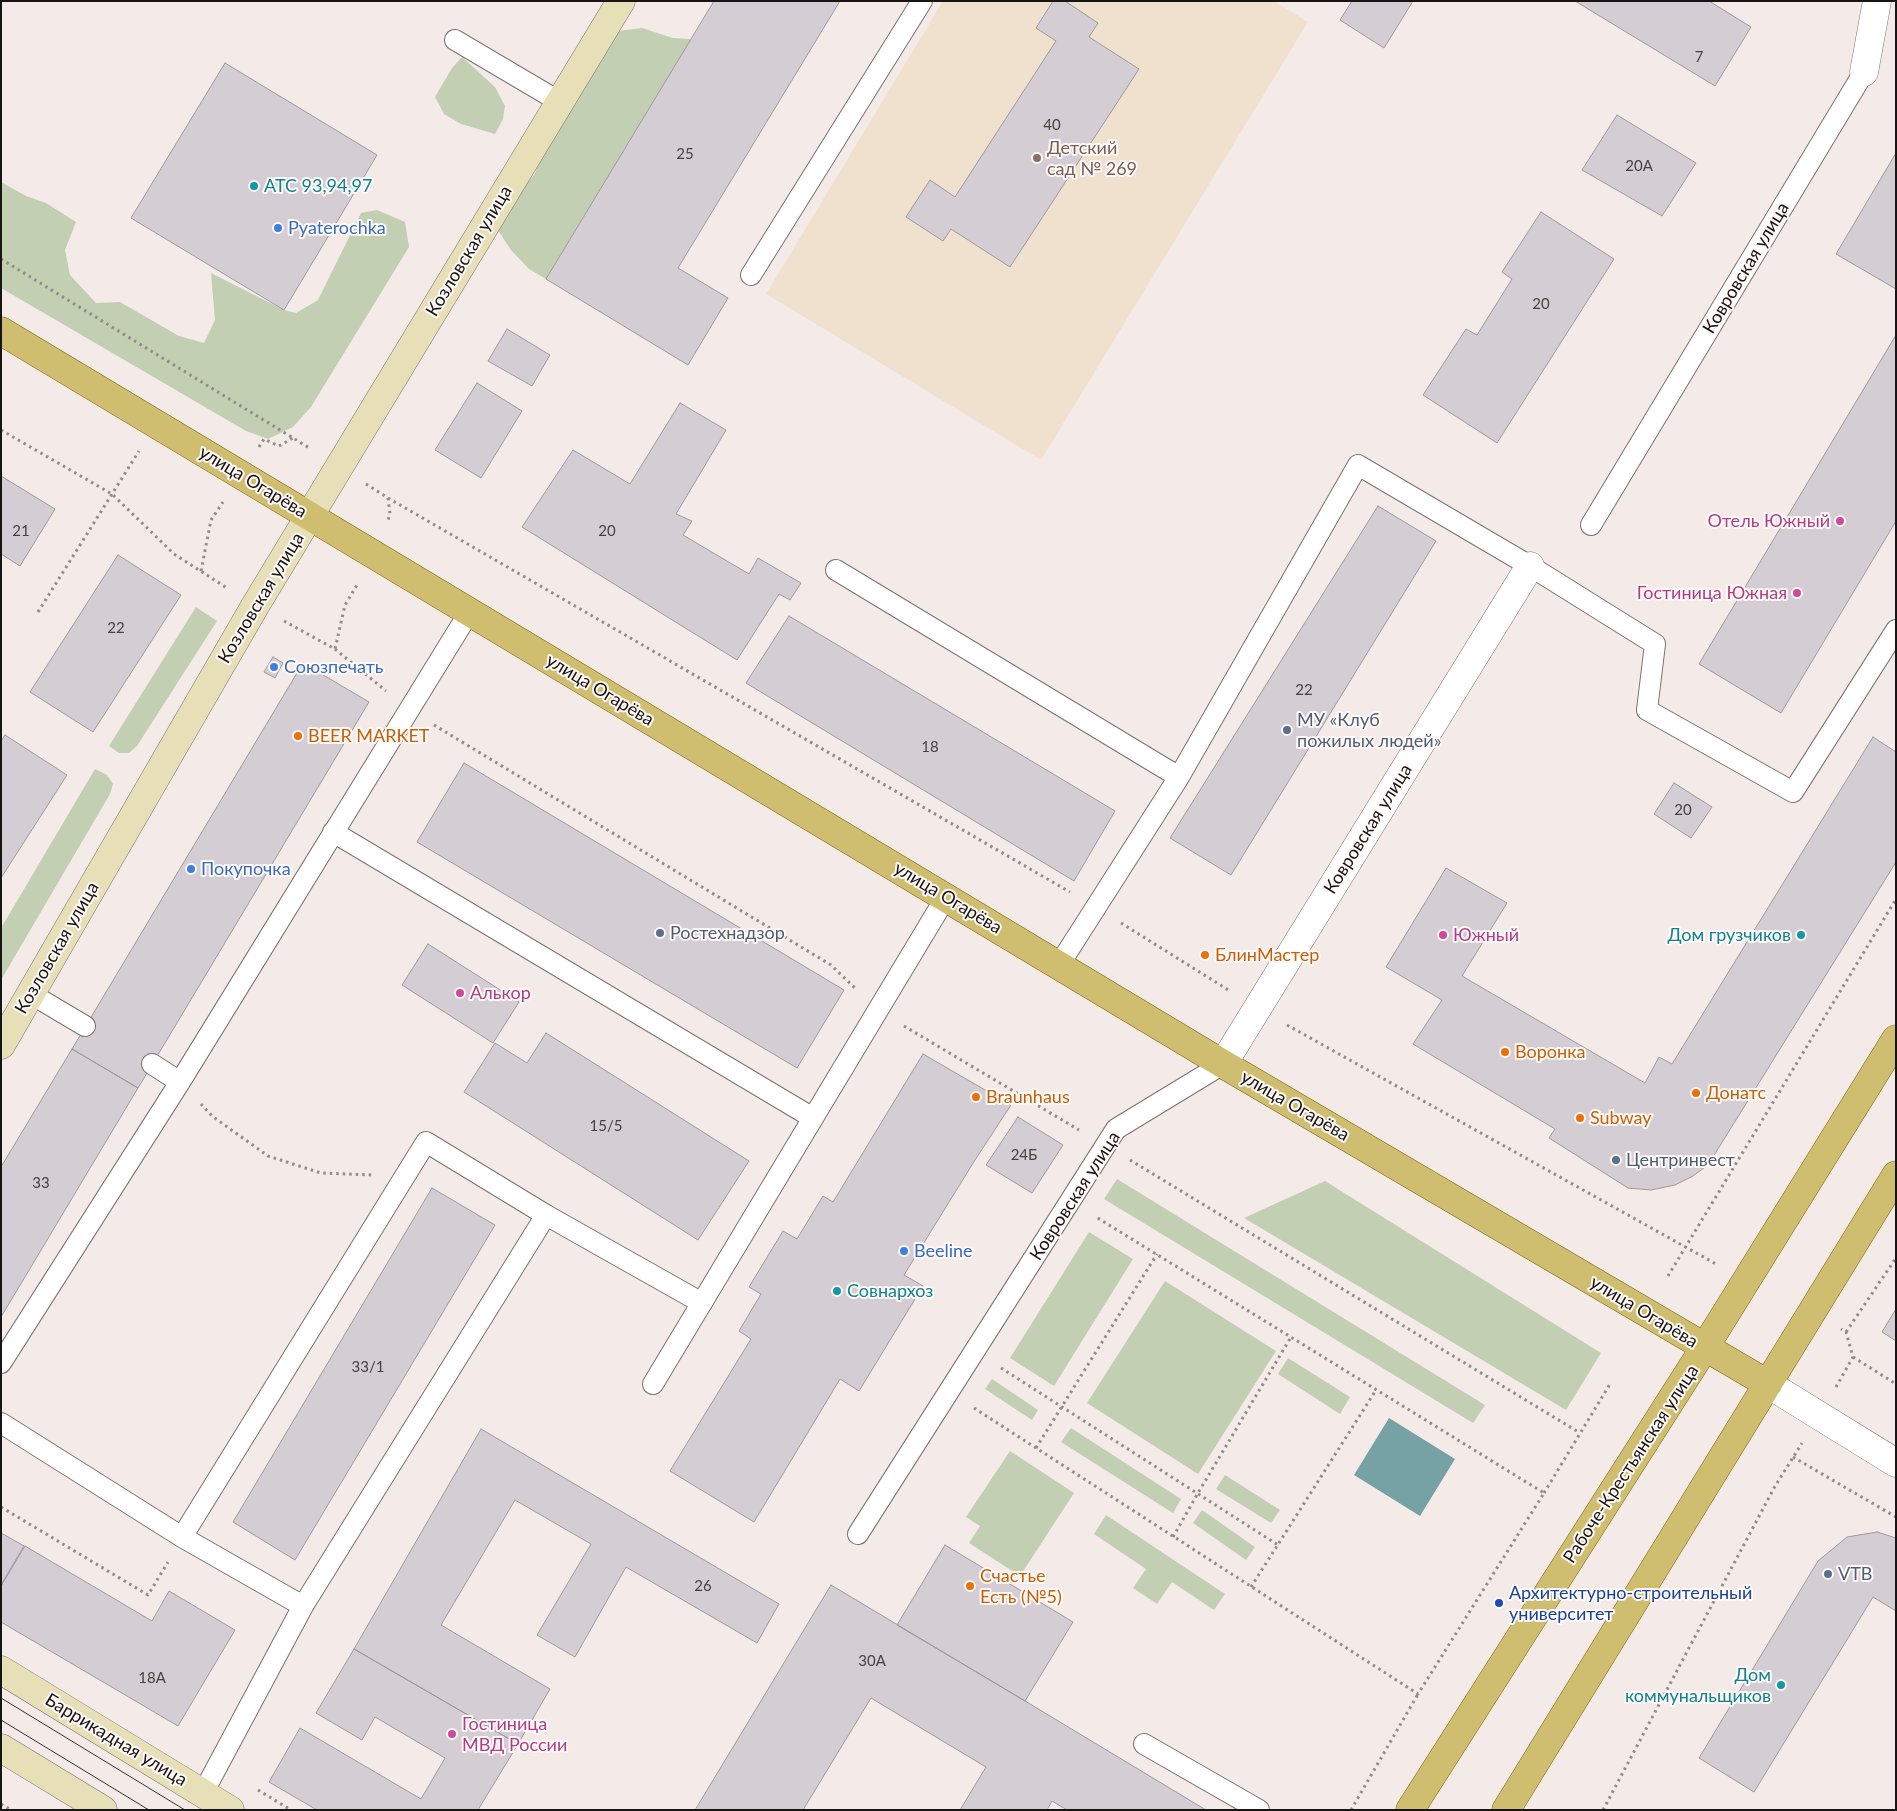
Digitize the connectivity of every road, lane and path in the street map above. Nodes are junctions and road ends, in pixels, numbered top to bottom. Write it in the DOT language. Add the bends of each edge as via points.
graph roads {
  1 [pos="621,1"];
  2 [pos="922,1"];
  3 [pos="1877,1"];
  4 [pos="1886,1"];
  5 [pos="1896,7"];
  6 [pos="455,40"];
  7 [pos="1864,72"];
  8 [pos="560,102"];
  9 [pos="1,259"];
  10 [pos="751,275"];
  11 [pos="1,331"];
  12 [pos="156,424"];
  13 [pos="1,430"];
  14 [pos="293,438"];
  15 [pos="112,494"];
  16 [pos="388,498"];
  17 [pos="309,516"];
  18 [pos="1591,525"];
  19 [pos="1530,566"];
  20 [pos="836,570"];
  21 [pos="255,606"];
  22 [pos="470,611"];
  23 [pos="38,612"];
  24 [pos="1896,630"];
  25 [pos="335,648"];
  26 [pos="409,710"];
  27 [pos="1180,776"];
  28 [pos="333,832"];
  29 [pos="946,898"];
  30 [pos="1896,899"];
  31 [pos="1096,907"];
  32 [pos="1059,965"];
  33 [pos="31,994"];
  34 [pos="1258,1009"];
  35 [pos="878,1011"];
  36 [pos="85,1026"];
  37 [pos="1896,1039"];
  38 [pos="1,1045"];
  39 [pos="152,1064"];
  40 [pos="1224,1064"];
  41 [pos="180,1082"];
  42 [pos="813,1118"];
  43 [pos="1105,1146"];
  44 [pos="1896,1175"];
  45 [pos="405,1176"];
  46 [pos="1070,1201"];
  47 [pos="546,1215"];
  48 [pos="1686,1248"];
  49 [pos="1157,1254"];
  50 [pos="1896,1258"];
  51 [pos="1668,1276"];
  52 [pos="1747,1280"];
  53 [pos="702,1303"];
  54 [pos="1811,1314"];
  55 [pos="1846,1332"];
  56 [pos="1291,1337"];
  57 [pos="1705,1348"];
  58 [pos="975,1351"];
  59 [pos="1853,1357"];
  60 [pos="1,1363"];
  61 [pos="653,1384"];
  62 [pos="1610,1384"];
  63 [pos="1768,1384"];
  64 [pos="1896,1384"];
  65 [pos="1376,1390"];
  66 [pos="948,1392"];
  67 [pos="1062,1407"];
  68 [pos="1819,1416"];
  69 [pos="1,1423"];
  70 [pos="1580,1433"];
  71 [pos="1036,1448"];
  72 [pos="1793,1457"];
  73 [pos="1896,1463"];
  74 [pos="1198,1493"];
  75 [pos="1544,1493"];
  76 [pos="1,1507"];
  77 [pos="1896,1517"];
  78 [pos="858,1534"];
  79 [pos="1174,1537"];
  80 [pos="182,1538"];
  81 [pos="1278,1545"];
  82 [pos="1251,1587"];
  83 [pos="303,1606"];
  84 [pos="1,1670"];
  85 [pos="1418,1694"];
  86 [pos="1144,1744"];
  87 [pos="1,1748"];
  88 [pos="203,1793"];
  89 [pos="1,1804"];
  90 [pos="11,1810"];
  91 [pos="102,1810"];
  92 [pos="230,1810"];
  93 [pos="1259,1810"];
  94 [pos="1351,1810"];
  95 [pos="1410,1810"];
  96 [pos="1506,1810"];
  97 [pos="1603,1810"];
  1 -- 8 [label="street, Козловская улица"];
  2 -- 10 [label="lane"];
  3 -- 7 [label="street, Ковровская улица"];
  4 -- 5 [label="street"];
  6 -- 8 [label="lane"];
  7 -- 18 [label="lane, Ковровская улица"];
  8 -- 17 [label="street, Козловская улица"];
  9 -- 14 [label="path"];
  11 -- 12 [label="main road, улица Огарёва"];
  12 -- 15 [label="path"];
  12 -- 17 [label="main road, улица Огарёва"];
  13 -- 15 [label="path"];
  15 -- 21 [label="path" via="174,554"];
  15 -- 23 [label="path"];
  16 -- 31 [label="path"];
  17 -- 21 [label="street, Козловская улица"];
  17 -- 22 [label="main road, улица Огарёва"];
  19 -- 24 [label="lane" via="1656,644 1647,710 1793,792"];
  19 -- 27 [label="lane" via="1358,466"];
  19 -- 34 [label="street, Ковровская улица"];
  20 -- 27 [label="lane"];
  21 -- 33 [label="street, Козловская улица"];
  22 -- 26 [label="lane"];
  22 -- 29 [label="main road, улица Огарёва"];
  25 -- 26 [label="path"];
  26 -- 28 [label="lane"];
  26 -- 35 [label="path" via="831,965"];
  27 -- 31 [label="lane"];
  28 -- 41 [label="lane"];
  28 -- 42 [label="lane"];
  29 -- 32 [label="main road, улица Огарёва"];
  29 -- 35 [label="lane"];
  30 -- 48 [label="path"];
  31 -- 32 [label="lane"];
  31 -- 34 [label="path"];
  32 -- 40 [label="main road, улица Огарёва"];
  33 -- 36 [label="lane"];
  33 -- 38 [label="street, Козловская улица"];
  34 -- 40 [label="street, Ковровская улица"];
  34 -- 48 [label="path"];
  35 -- 42 [label="lane"];
  35 -- 43 [label="path"];
  37 -- 52 [label="main road, Рабоче-Крестьянская улица"];
  39 -- 41 [label="lane"];
  40 -- 43 [label="lane, Ковровская улица" via="1116,1129"];
  40 -- 57 [label="main road, улица Огарёва"];
  41 -- 45 [label="path" via="212,1116 268,1156 322,1173"];
  41 -- 60 [label="lane"];
  42 -- 53 [label="lane"];
  43 -- 46 [label="lane, Ковровская улица"];
  43 -- 70 [label="path"];
  44 -- 54 [label="main road"];
  45 -- 47 [label="lane" via="426,1142"];
  45 -- 80 [label="lane"];
  46 -- 49 [label="path"];
  46 -- 58 [label="lane, Ковровская улица"];
  47 -- 53 [label="lane"];
  47 -- 83 [label="lane"];
  48 -- 51 [label="path"];
  48 -- 52 [label="path"];
  49 -- 56 [label="path"];
  49 -- 67 [label="path"];
  50 -- 55 [label="path"];
  52 -- 57 [label="main road, Рабоче-Крестьянская улица"];
  53 -- 61 [label="lane"];
  54 -- 55 [label="path"];
  54 -- 63 [label="main road"];
  55 -- 59 [label="path"];
  56 -- 65 [label="path"];
  56 -- 74 [label="path"];
  57 -- 63 [label="main road, улица Огарёва"];
  57 -- 95 [label="main road, Рабоче-Крестьянская улица"];
  58 -- 66 [label="lane, Ковровская улица"];
  58 -- 67 [label="path"];
  59 -- 64 [label="path"];
  59 -- 68 [label="path"];
  62 -- 70 [label="path"];
  63 -- 68 [label="street, улица Огарёва"];
  63 -- 96 [label="main road"];
  65 -- 75 [label="path"];
  65 -- 81 [label="path"];
  66 -- 71 [label="path"];
  66 -- 78 [label="lane, Ковровская улица"];
  67 -- 71 [label="path"];
  67 -- 74 [label="path"];
  68 -- 72 [label="path"];
  68 -- 73 [label="street, улица Огарёва"];
  69 -- 80 [label="lane"];
  70 -- 75 [label="path"];
  71 -- 79 [label="path"];
  72 -- 77 [label="path"];
  72 -- 97 [label="path"];
  74 -- 79 [label="path"];
  74 -- 81 [label="path"];
  75 -- 85 [label="path"];
  76 -- 80 [label="path" via="148,1595"];
  79 -- 82 [label="path"];
  80 -- 83 [label="lane"];
  81 -- 82 [label="path"];
  82 -- 85 [label="path"];
  83 -- 88 [label="lane"];
  84 -- 88 [label="street, Баррикадная улица"];
  85 -- 94 [label="path"];
  86 -- 93 [label="lane"];
  87 -- 91 [label="street"];
  88 -- 92 [label="street, Баррикадная улица"];
  89 -- 90 [label="path"];
}
